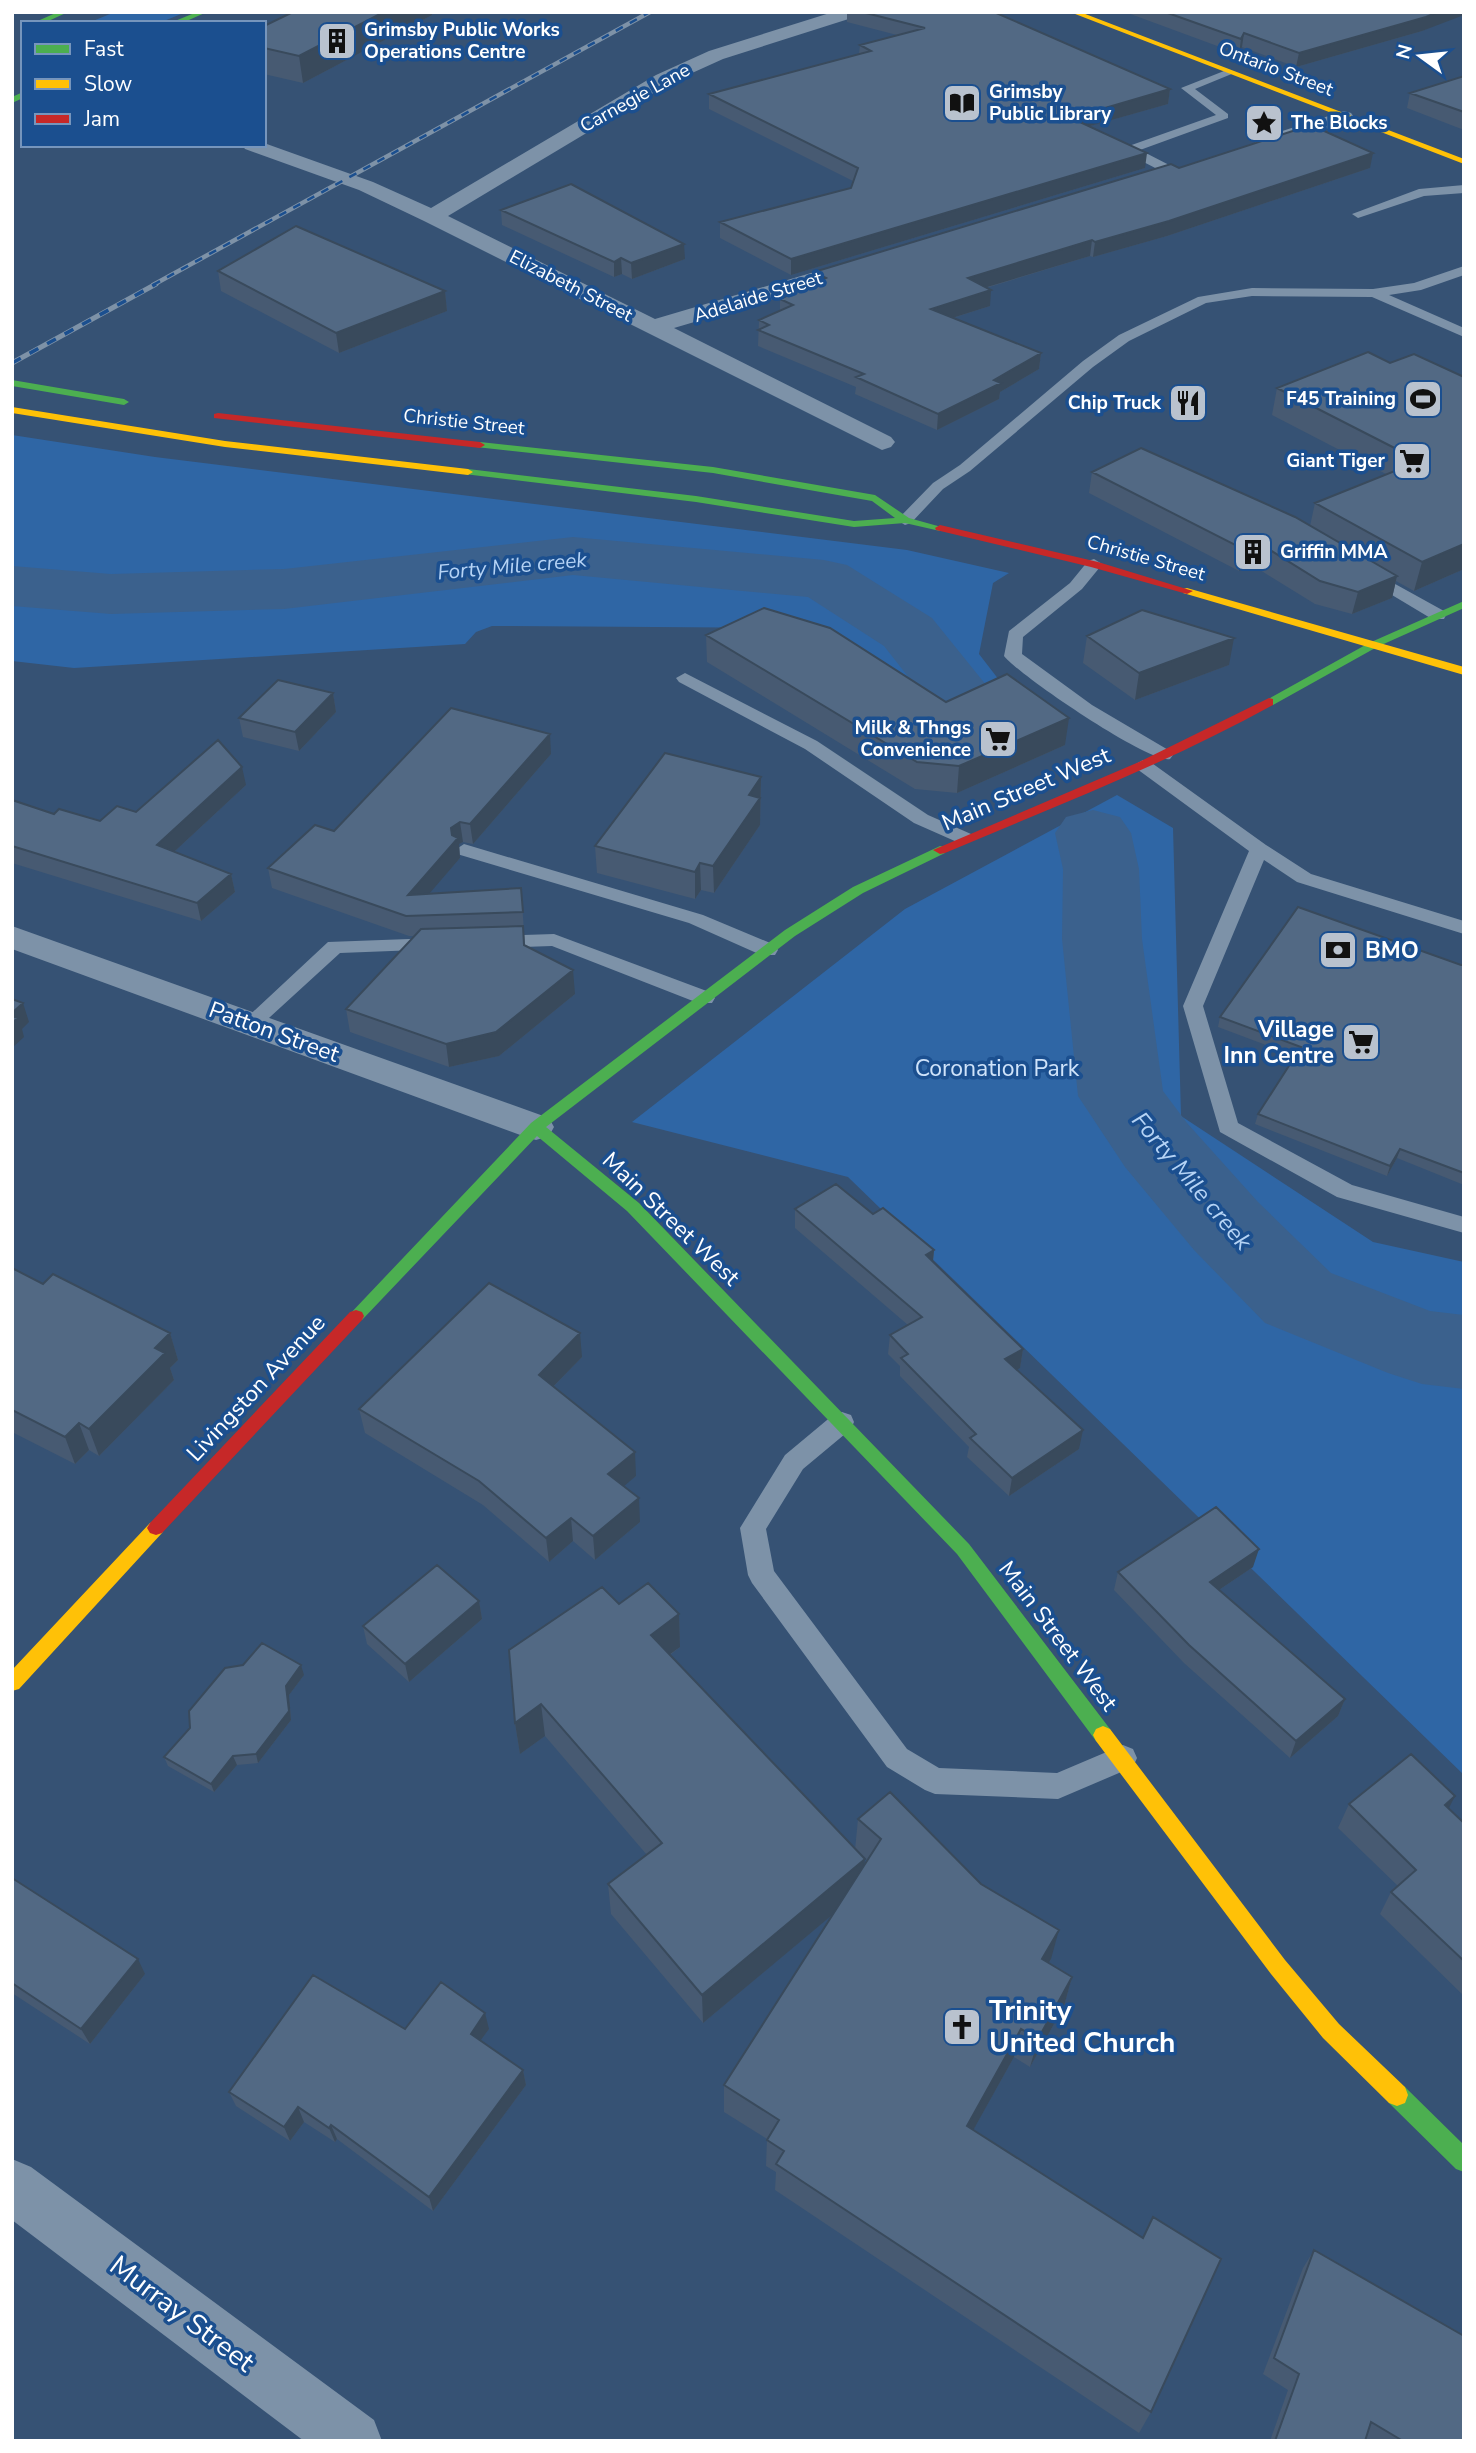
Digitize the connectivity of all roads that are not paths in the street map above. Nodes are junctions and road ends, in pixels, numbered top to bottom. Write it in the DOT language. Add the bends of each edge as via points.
graph roads {
  1 [pos="65,12"];
  2 [pos="204,12"];
  3 [pos="852,12"];
  4 [pos="1073,12"];
  5 [pos="42,21"];
  6 [pos="179,21"];
  7 [pos="1228,73"];
  8 [pos="1344,117"];
  9 [pos="258,147"];
  10 [pos="1246,148"];
  11 [pos="1464,162"];
  12 [pos="1196,163"];
  13 [pos="1171,171"];
  14 [pos="1146,178"];
  15 [pos="1464,188"];
  16 [pos="1358,214"];
  17 [pos="432,216"];
  18 [pos="884,258"];
  19 [pos="1464,270"];
  20 [pos="1373,293"];
  21 [pos="653,327"];
  22 [pos="1464,333"];
  23 [pos="12,383"];
  24 [pos="136,403"];
  25 [pos="12,410"];
  26 [pos="201,413"];
  27 [pos="882,442"];
  28 [pos="905,520"];
  29 [pos="1094,564"];
  30 [pos="1352,565"];
  31 [pos="1464,604"];
  32 [pos="1438,615"];
  33 [pos="1373,645"];
  34 [pos="1464,671"];
  35 [pos="685,678"];
  36 [pos="1164,755"];
  37 [pos="1143,765"];
  38 [pos="964,838"];
  39 [pos="1259,849"];
  40 [pos="464,850"];
  41 [pos="1464,928"];
  42 [pos="12,937"];
  43 [pos="476,943"];
  44 [pos="450,944"];
  45 [pos="768,950"];
  46 [pos="705,998"];
  47 [pos="251,1023"];
  48 [pos="536,1127"];
  49 [pos="1464,1224"];
  50 [pos="842,1422"];
  51 [pos="12,1683"];
  52 [pos="1123,1758"];
  53 [pos="1464,2161"];
  54 [pos="12,2186"];
  55 [pos="353,2441"];
  1 -- 5 [label="main road"];
  2 -- 6 [label="main road"];
  3 -- 17 [label="street, Carnegie Lane" via="716,55 663,79"];
  4 -- 7 [label="main road, Ontario Street"];
  7 -- 8 [label="main road, Ontario Street"];
  7 -- 13 [label="lane" via="1187,88 1224,116 1130,150"];
  8 -- 10 [label="street"];
  8 -- 11 [label="main road, Ontario Street"];
  9 -- 17 [label="street, Elizabeth Street" via="366,186"];
  12 -- 13 [label="street"];
  13 -- 14 [label="street"];
  15 -- 16 [label="lane" via="1423,192"];
  17 -- 21 [label="street, Elizabeth Street"];
  18 -- 21 [label="street, Adelaide Street"];
  19 -- 20 [label="lane" via="1416,287"];
  20 -- 22 [label="lane"];
  20 -- 28 [label="lane" via="1252,292 1203,300 1124,338 938,486"];
  21 -- 27 [label="street, Elizabeth Street"];
  23 -- 24 [label="main road"];
  25 -- 28 [label="main road, Christie Street" via="225,444 696,499 854,524"];
  26 -- 28 [label="main road, Christie Street" via="713,470 875,498"];
  28 -- 29 [label="main road, Christie Street"];
  29 -- 33 [label="main road, Christie Street"];
  29 -- 36 [label="lane" via="1076,586 1015,635 1013,656 1118,731"];
  30 -- 32 [label="lane"];
  31 -- 32 [label="main road, Main Street West"];
  32 -- 33 [label="main road, Main Street West"];
  33 -- 34 [label="main road, Christie Street"];
  33 -- 36 [label="main road, Main Street West"];
  35 -- 38 [label="lane" via="811,745 921,819"];
  36 -- 37 [label="main road, Main Street West"];
  37 -- 38 [label="main road, Main Street West"];
  37 -- 39 [label="lane"];
  38 -- 45 [label="main road, Main Street West" via="858,891"];
  39 -- 41 [label="lane" via="1304,877"];
  39 -- 49 [label="lane" via="1193,1006 1228,1127 1345,1191"];
  40 -- 45 [label="lane" via="696,919"];
  42 -- 47 [label="street, Patton Street"];
  43 -- 46 [label="lane" via="554,940"];
  44 -- 47 [label="lane" via="335,947"];
  45 -- 46 [label="main road, Main Street West"];
  46 -- 48 [label="main road, Main Street West"];
  47 -- 48 [label="street, Patton Street"];
  48 -- 50 [label="main road, Main Street West" via="633,1207"];
  48 -- 51 [label="main road, Livingston Avenue"];
  50 -- 52 [label="main road, Main Street West" via="963,1549"];
  50 -- 52 [label="lane" via="794,1462 753,1528 761,1575 897,1758 936,1781 1058,1786"];
  52 -- 53 [label="main road, Main Street West" via="1331,2031"];
  54 -- 55 [label="street, Murray Street"];
}
